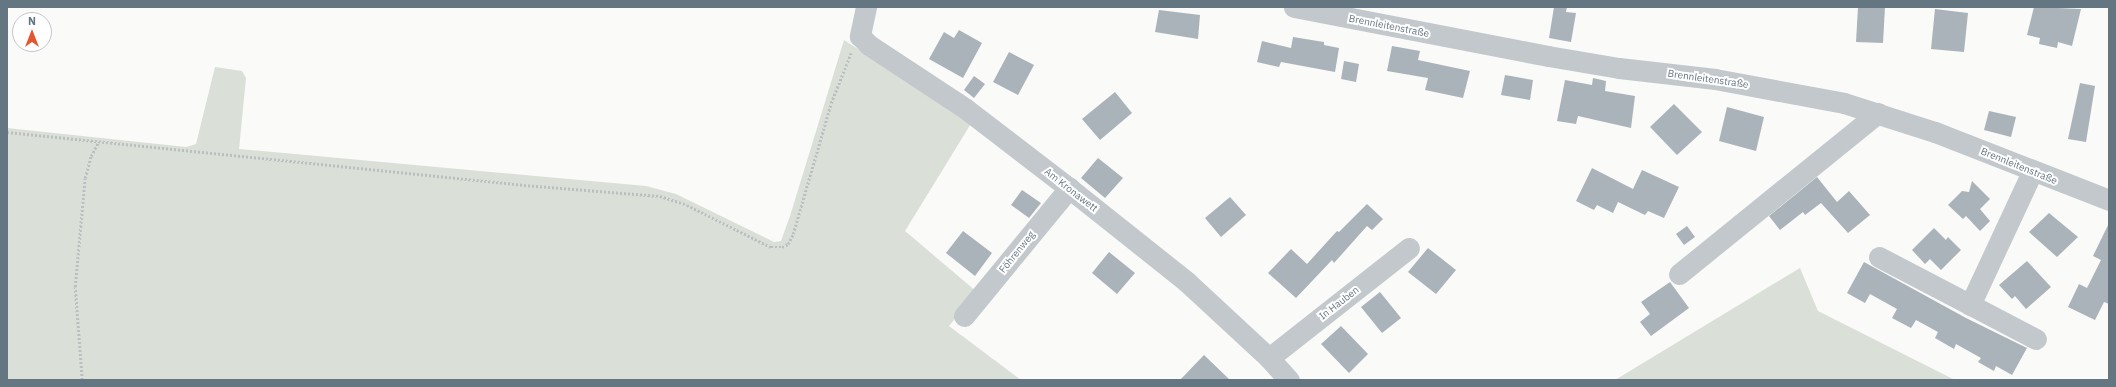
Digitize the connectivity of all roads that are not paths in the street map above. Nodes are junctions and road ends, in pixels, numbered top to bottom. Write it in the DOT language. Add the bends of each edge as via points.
graph roads {
  1 [pos="866,7"];
  2 [pos="1294,7"];
  3 [pos="1878,113"];
  4 [pos="2032,172"];
  5 [pos="1069,188"];
  6 [pos="2109,200"];
  7 [pos="1409,248"];
  8 [pos="1879,257"];
  9 [pos="1679,274"];
  10 [pos="1970,305"];
  11 [pos="964,316"];
  12 [pos="2036,339"];
  13 [pos="1269,358"];
  14 [pos="1290,380"];
  1 -- 5 [label="street, Am Kronawett" via="860,36 869,45 966,109"];
  2 -- 3 [label="street, Brennleitenstraße" via="1568,59 1775,89"];
  3 -- 4 [label="street, Brennleitenstraße" via="1935,132"];
  3 -- 9 [label="street"];
  4 -- 6 [label="street, Brennleitenstraße"];
  4 -- 10 [label="street"];
  5 -- 11 [label="street, Föhrenweg"];
  5 -- 13 [label="street, Am Kronawett" via="1187,282"];
  7 -- 13 [label="street, In Hauben"];
  8 -- 10 [label="street"];
  10 -- 12 [label="street"];
  13 -- 14 [label="street, Am Kronawett"];
}
